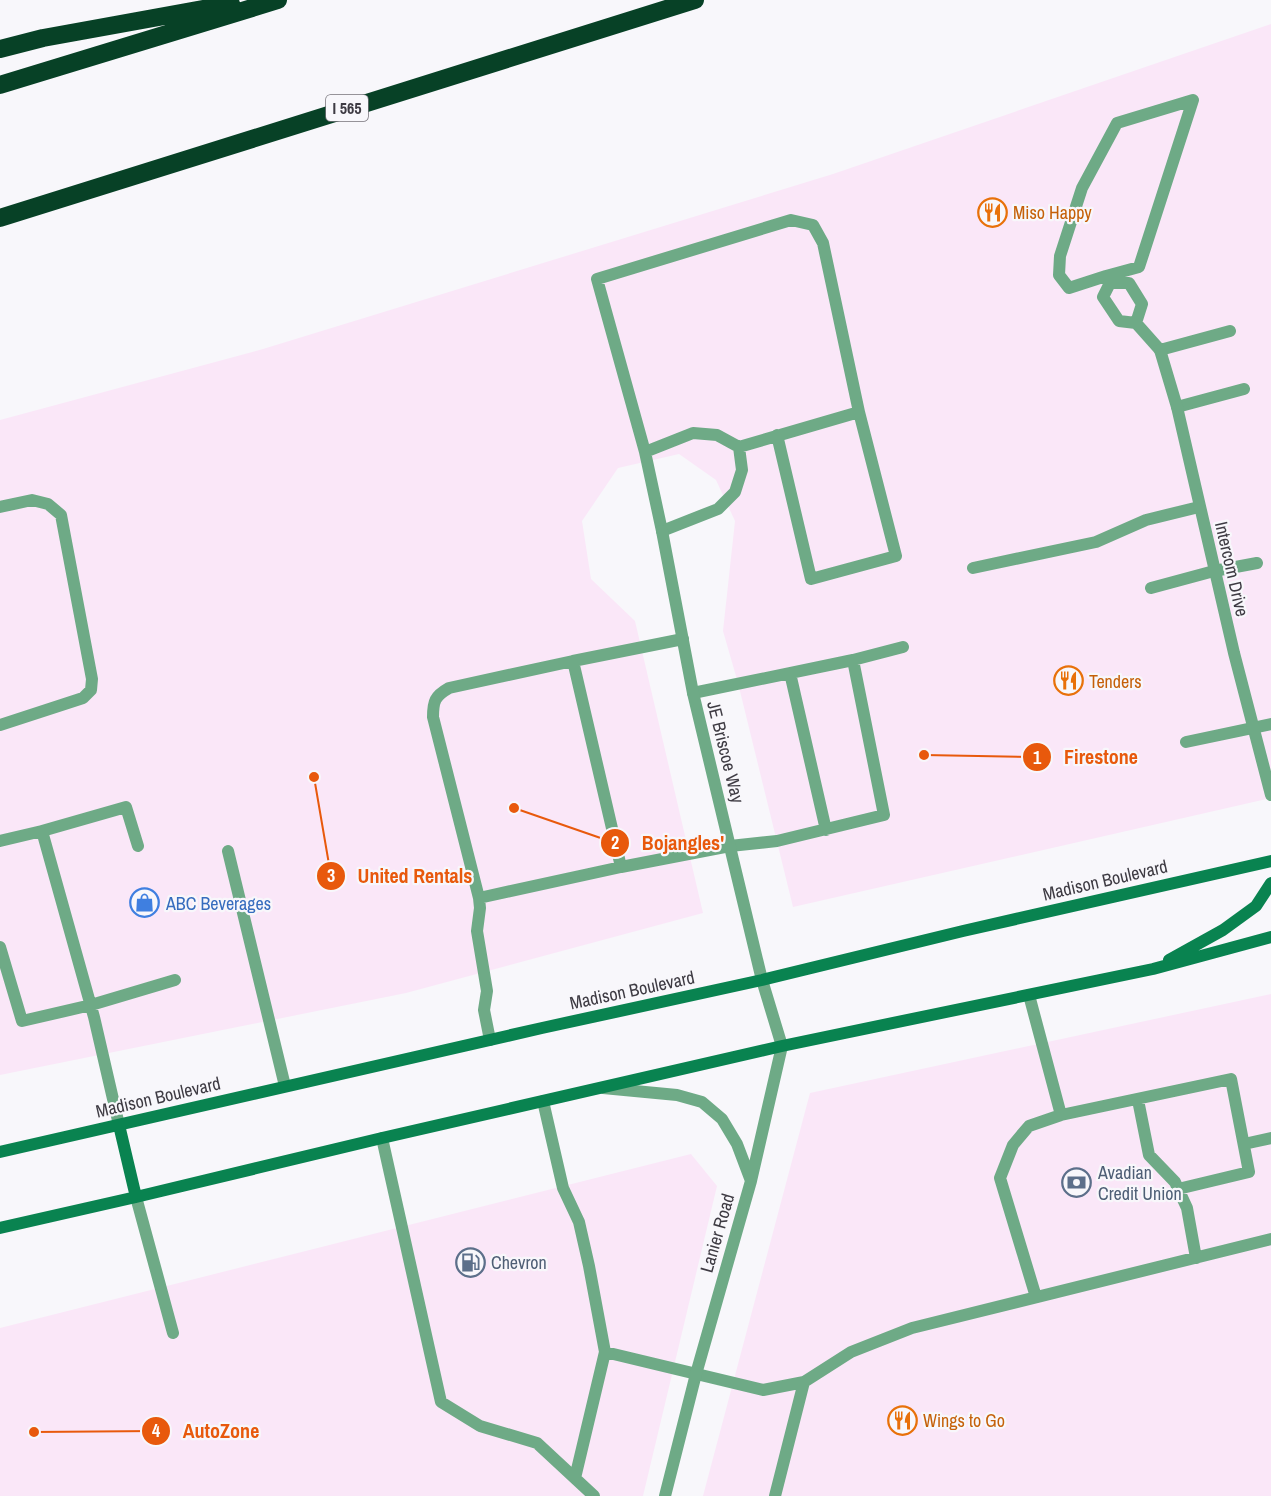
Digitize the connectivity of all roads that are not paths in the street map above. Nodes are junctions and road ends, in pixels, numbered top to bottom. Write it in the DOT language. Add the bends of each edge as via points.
graph roads {
  1 [pos="253,0"];
  2 [pos="278,0"];
  3 [pos="695,0"];
  4 [pos="0,49"];
  5 [pos="0,85"];
  6 [pos="0,218"];
  7 [pos="1108,280"];
  8 [pos="1136,323"];
  9 [pos="1230,332"];
  10 [pos="1160,350"];
  11 [pos="1244,389"];
  12 [pos="1177,407"];
  13 [pos="859,412"];
  14 [pos="777,435"];
  15 [pos="739,447"];
  16 [pos="645,452"];
  17 [pos="0,507"];
  18 [pos="1199,507"];
  19 [pos="662,531"];
  20 [pos="1257,563"];
  21 [pos="973,568"];
  22 [pos="1214,572"];
  23 [pos="1151,588"];
  24 [pos="683,639"];
  25 [pos="903,647"];
  26 [pos="852,660"];
  27 [pos="573,662"];
  28 [pos="790,673"];
  29 [pos="693,693"];
  30 [pos="1271,724"];
  31 [pos="0,725"];
  32 [pos="1253,728"];
  33 [pos="1186,742"];
  34 [pos="1271,795"];
  35 [pos="826,830"];
  36 [pos="42,831"];
  37 [pos="0,841"];
  38 [pos="138,846"];
  39 [pos="730,846"];
  40 [pos="228,852"];
  41 [pos="1271,861"];
  42 [pos="621,867"];
  43 [pos="1271,883"];
  44 [pos="479,898"];
  45 [pos="1271,938"];
  46 [pos="0,947"];
  47 [pos="1153,969"];
  48 [pos="174,980"];
  49 [pos="762,980"];
  50 [pos="1029,994"];
  51 [pos="91,1005"];
  52 [pos="490,1040"];
  53 [pos="782,1046"];
  54 [pos="285,1086"];
  55 [pos="602,1088"];
  56 [pos="1138,1100"];
  57 [pos="543,1101"];
  58 [pos="1061,1115"];
  59 [pos="119,1125"];
  60 [pos="382,1138"];
  61 [pos="1271,1138"];
  62 [pos="1244,1144"];
  63 [pos="0,1152"];
  64 [pos="751,1181"];
  65 [pos="1178,1189"];
  66 [pos="136,1197"];
  67 [pos="0,1228"];
  68 [pos="1271,1239"];
  69 [pos="1196,1258"];
  70 [pos="1036,1297"];
  71 [pos="173,1333"];
  72 [pos="605,1352"];
  73 [pos="696,1374"];
  74 [pos="804,1382"];
  75 [pos="575,1478"];
  76 [pos="594,1496"];
  77 [pos="666,1496"];
  78 [pos="775,1496"];
  1 -- 4 [label="highway"];
  2 -- 5 [label="highway"];
  3 -- 6 [label="highway, I 565"];
  7 -- 7 [label="street" via="1139,267 1193,100 1117,123 1082,188 1060,256 1059,275 1069,288"];
  7 -- 8 [label="street" via="1103,297 1119,321"];
  7 -- 8 [label="street" via="1129,283 1142,304"];
  8 -- 10 [label="street"];
  9 -- 10 [label="street"];
  10 -- 12 [label="street, Intercom Drive"];
  11 -- 12 [label="street"];
  12 -- 18 [label="street, Intercom Drive"];
  13 -- 14 [label="street"];
  13 -- 14 [label="street" via="896,556 811,579"];
  13 -- 16 [label="street, JE Briscoe Way" via="823,243 813,225 791,220 597,279"];
  14 -- 15 [label="street"];
  15 -- 16 [label="street" via="717,435 693,433"];
  15 -- 19 [label="street" via="742,470 735,492 718,509"];
  16 -- 19 [label="street, JE Briscoe Way"];
  17 -- 31 [label="street" via="32,500 48,504 61,515 92,679 91,690 83,698"];
  18 -- 21 [label="street" via="1146,520 1096,542"];
  18 -- 22 [label="street, Intercom Drive"];
  19 -- 24 [label="street, JE Briscoe Way"];
  20 -- 22 [label="street"];
  22 -- 23 [label="street"];
  22 -- 32 [label="street, Intercom Drive"];
  24 -- 27 [label="street"];
  24 -- 29 [label="street, JE Briscoe Way"];
  25 -- 26 [label="street"];
  26 -- 28 [label="street"];
  26 -- 35 [label="street" via="884,815"];
  27 -- 42 [label="street"];
  27 -- 44 [label="street" via="449,688 439,694 433,705"];
  28 -- 29 [label="street"];
  28 -- 35 [label="street"];
  29 -- 39 [label="street, JE Briscoe Way"];
  30 -- 32 [label="street"];
  32 -- 33 [label="street"];
  32 -- 34 [label="street, Intercom Drive"];
  35 -- 39 [label="street"];
  36 -- 37 [label="street"];
  36 -- 38 [label="street" via="126,807"];
  36 -- 51 [label="street"];
  39 -- 42 [label="street"];
  39 -- 49 [label="street, JE Briscoe Way"];
  40 -- 54 [label="street"];
  41 -- 49 [label="main road, Madison Boulevard"];
  42 -- 44 [label="street"];
  43 -- 47 [label="main road" via="1256,906 1223,930"];
  44 -- 52 [label="street" via="477,931 488,991 484,1010"];
  45 -- 47 [label="main road"];
  46 -- 51 [label="street" via="22,1021"];
  47 -- 50 [label="main road"];
  48 -- 51 [label="street"];
  49 -- 52 [label="main road, Madison Boulevard"];
  49 -- 53 [label="street, Lanier Road"];
  50 -- 53 [label="main road"];
  50 -- 58 [label="street"];
  51 -- 59 [label="street"];
  52 -- 54 [label="main road, Madison Boulevard"];
  53 -- 55 [label="main road"];
  53 -- 64 [label="street, Lanier Road"];
  54 -- 59 [label="main road, Madison Boulevard"];
  55 -- 57 [label="main road"];
  55 -- 64 [label="street" via="677,1095 702,1102 722,1119"];
  56 -- 58 [label="street"];
  56 -- 62 [label="street" via="1231,1079"];
  56 -- 65 [label="street" via="1149,1155"];
  57 -- 60 [label="main road"];
  57 -- 72 [label="street" via="563,1188 579,1222"];
  58 -- 70 [label="street" via="1029,1126 1013,1144 1000,1178"];
  59 -- 63 [label="main road, Madison Boulevard"];
  59 -- 66 [label="main road"];
  60 -- 66 [label="main road"];
  60 -- 75 [label="street" via="441,1402 480,1426 537,1443"];
  61 -- 62 [label="street"];
  62 -- 65 [label="street" via="1249,1172"];
  64 -- 73 [label="street, Lanier Road"];
  65 -- 69 [label="street" via="1187,1208"];
  66 -- 67 [label="main road"];
  66 -- 71 [label="street"];
  68 -- 69 [label="street"];
  69 -- 70 [label="street"];
  70 -- 74 [label="street" via="912,1328 850,1352"];
  72 -- 73 [label="street"];
  72 -- 75 [label="street"];
  73 -- 74 [label="street" via="763,1390"];
  73 -- 77 [label="street, Lanier Road"];
  74 -- 78 [label="street"];
  75 -- 76 [label="street"];
}
